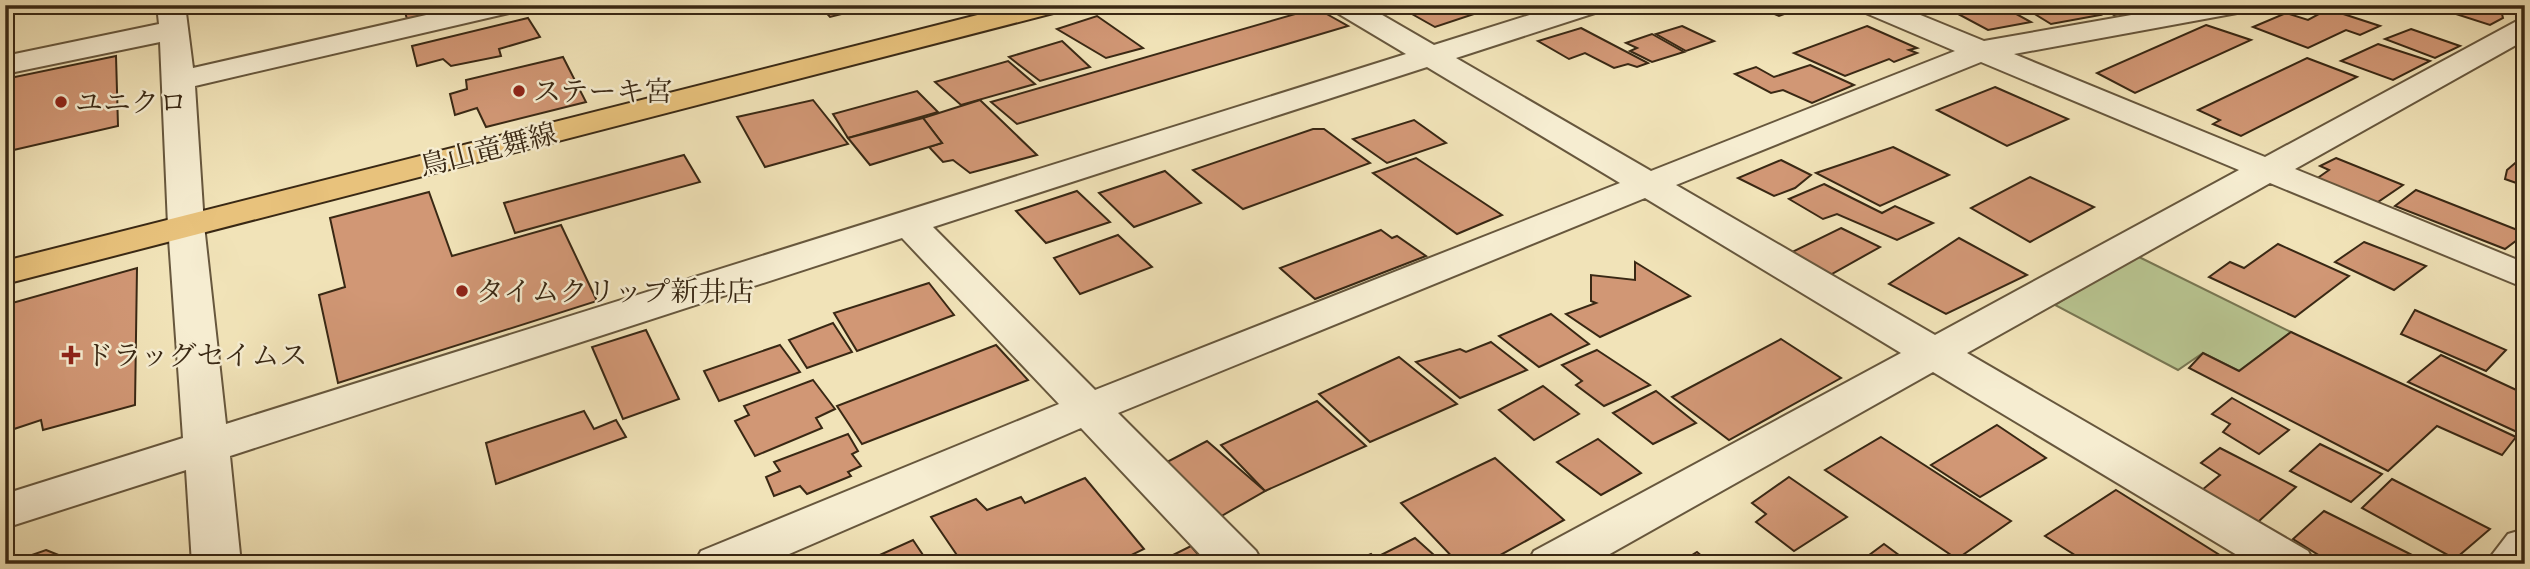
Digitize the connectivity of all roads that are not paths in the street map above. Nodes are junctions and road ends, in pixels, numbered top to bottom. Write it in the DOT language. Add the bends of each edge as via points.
graph roads {
  1 [pos="509,5"];
  2 [pos="1051,5"];
  3 [pos="1344,5"];
  4 [pos="1591,5"];
  5 [pos="1871,5"];
  6 [pos="2237,5"];
  7 [pos="2506,5"];
  8 [pos="2525,15"];
  9 [pos="172,18"];
  10 [pos="2525,28"];
  11 [pos="1981,51"];
  12 [pos="1429,55"];
  13 [pos="5,65"];
  14 [pos="179,80"];
  15 [pos="2269,170"];
  16 [pos="1649,185"];
  17 [pos="907,222"];
  18 [pos="186,225"];
  19 [pos="5,273"];
  20 [pos="2525,277"];
  21 [pos="1935,354"];
  22 [pos="1089,408"];
  23 [pos="207,447"];
  24 [pos="5,511"];
  25 [pos="2525,547"];
  26 [pos="217,564"];
  27 [pos="718,564"];
  28 [pos="1238,564"];
  29 [pos="1551,564"];
  30 [pos="2291,564"];
  31 [pos="2509,564"];
  1 -- 14 [label="street"];
  2 -- 18 [label="main road, 鳥山竜舞線"];
  3 -- 12 [label="street"];
  4 -- 12 [label="street"];
  5 -- 11 [label="street"];
  6 -- 11 [label="street"];
  7 -- 8 [label="street"];
  9 -- 13 [label="street"];
  9 -- 14 [label="street"];
  10 -- 15 [label="street"];
  11 -- 15 [label="street"];
  11 -- 16 [label="street"];
  12 -- 16 [label="street"];
  12 -- 17 [label="street"];
  14 -- 18 [label="street"];
  15 -- 20 [label="street"];
  15 -- 21 [label="street"];
  16 -- 21 [label="street"];
  16 -- 22 [label="street"];
  17 -- 22 [label="street"];
  17 -- 23 [label="street"];
  18 -- 19 [label="main road, 鳥山竜舞線"];
  18 -- 23 [label="street"];
  21 -- 29 [label="street"];
  21 -- 30 [label="street"];
  22 -- 27 [label="street"];
  22 -- 28 [label="street"];
  23 -- 24 [label="street"];
  23 -- 26 [label="street"];
  25 -- 31 [label="street"];
}
